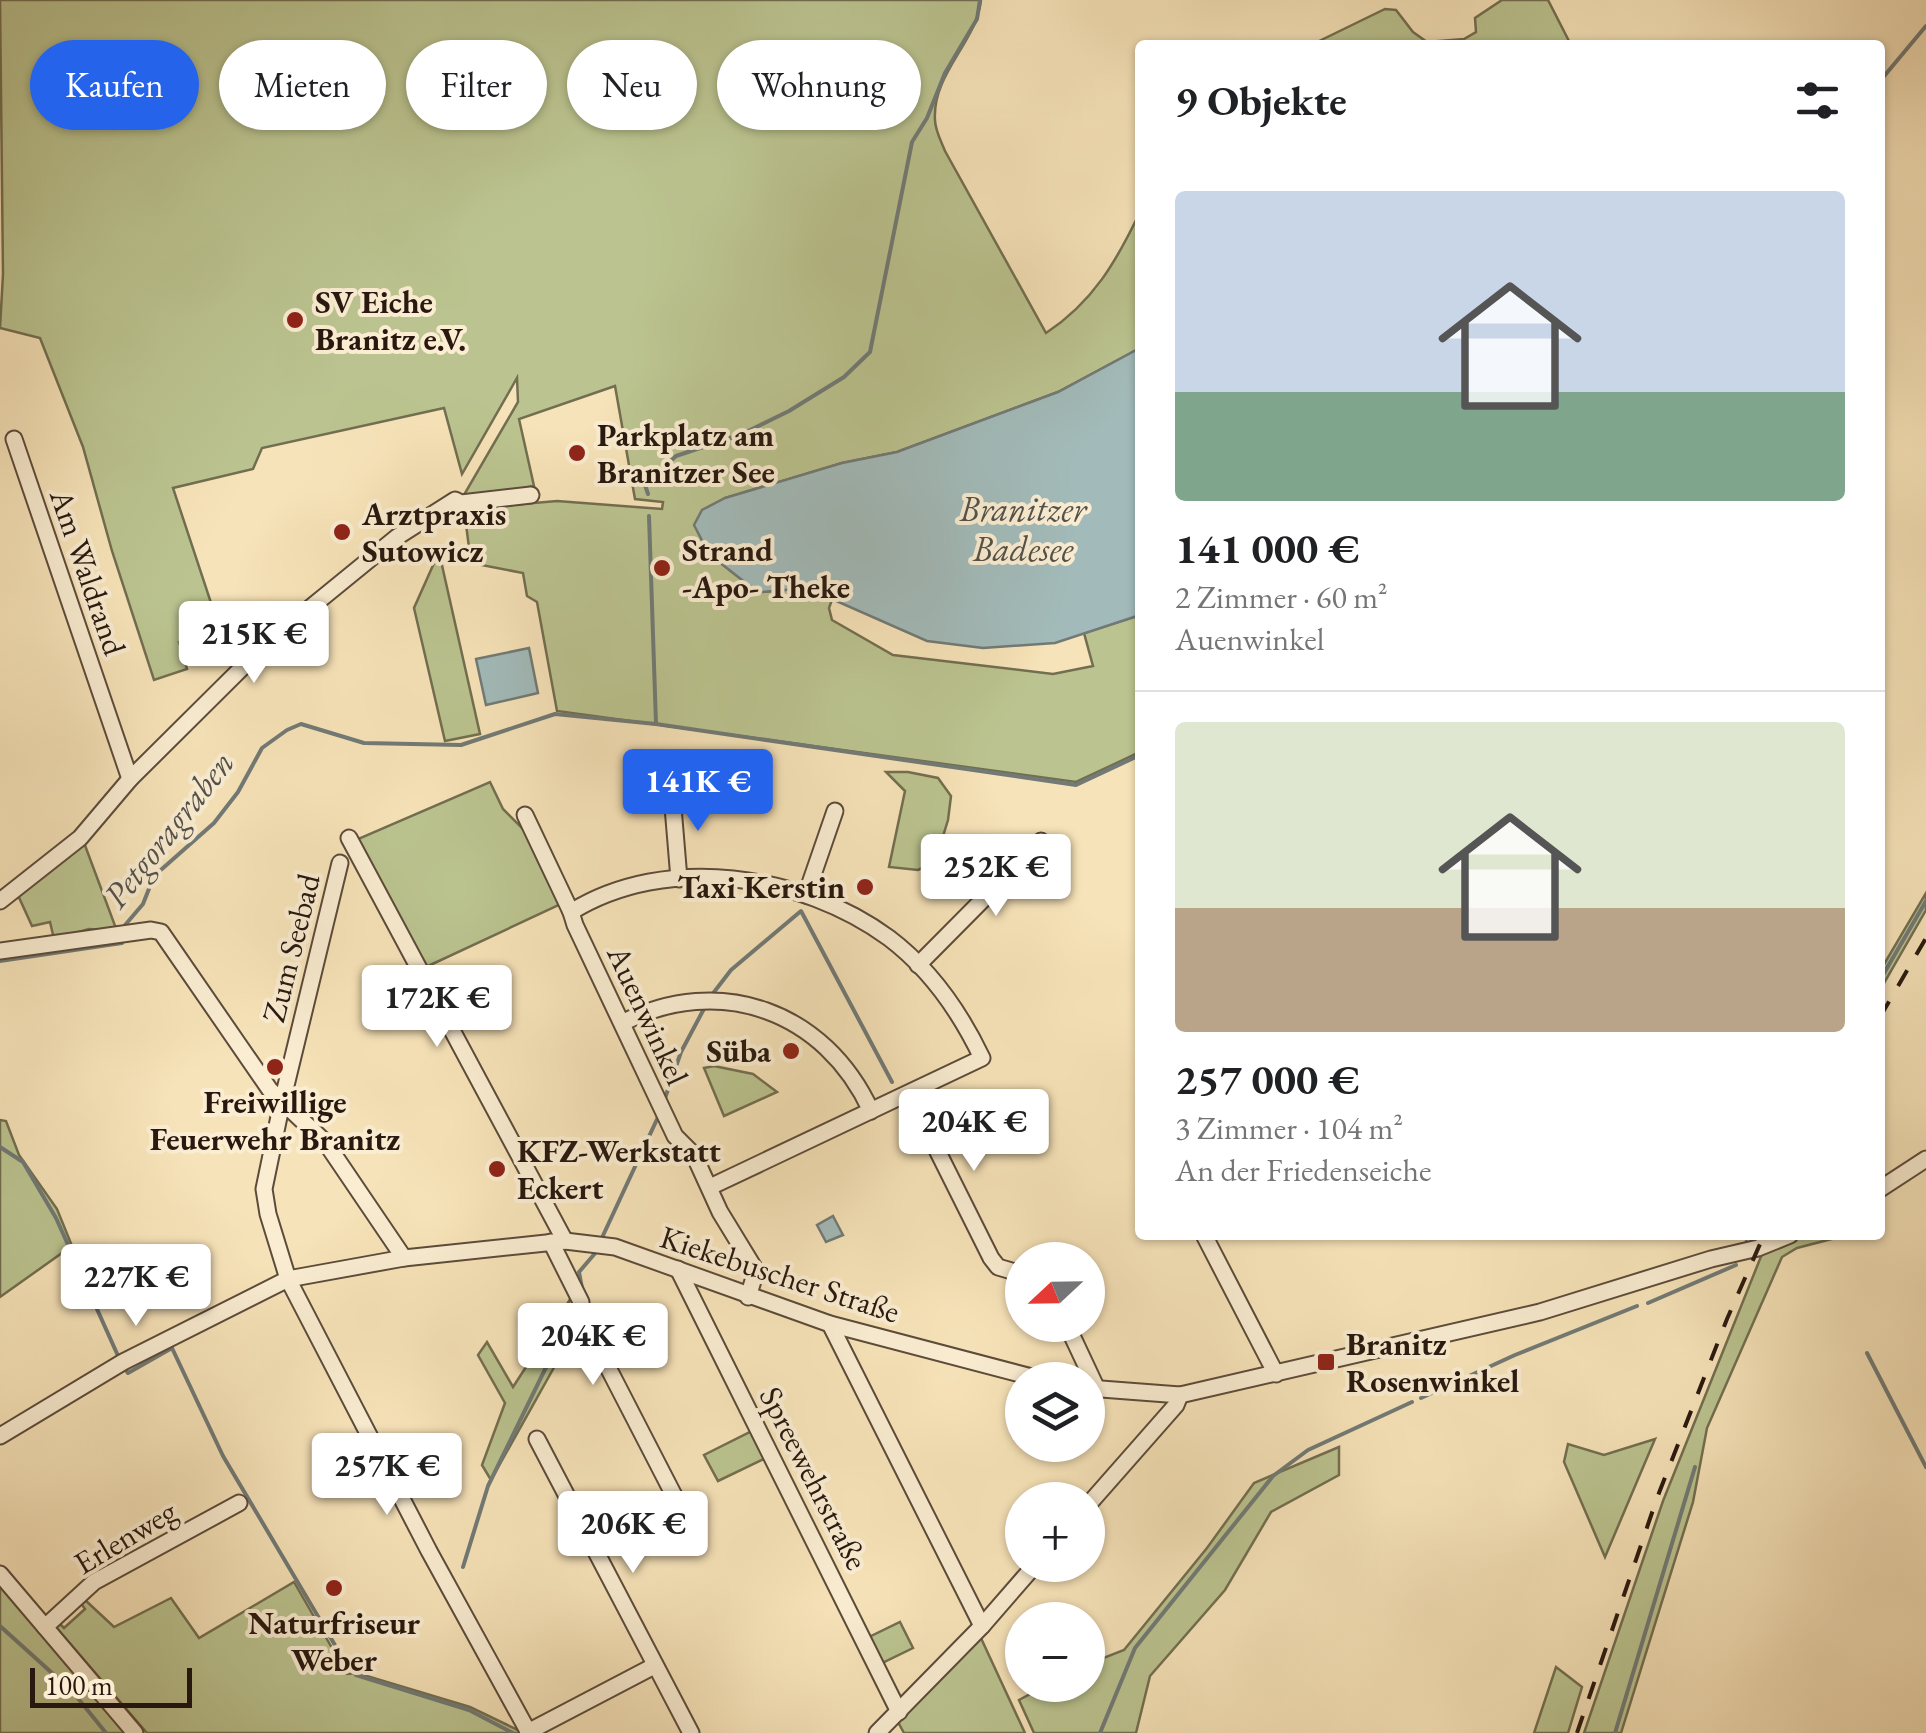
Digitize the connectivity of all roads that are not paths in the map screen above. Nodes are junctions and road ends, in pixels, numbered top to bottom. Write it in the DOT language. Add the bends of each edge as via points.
graph roads {
  1 [pos="14,439"];
  2 [pos="531,495"];
  3 [pos="130,779"];
  4 [pos="672,795"];
  5 [pos="835,811"];
  6 [pos="525,815"];
  7 [pos="349,838"];
  8 [pos="1040,841"];
  9 [pos="340,864"];
  10 [pos="680,879"];
  11 [pos="806,896"];
  12 [pos="0,901"];
  13 [pos="571,912"];
  14 [pos="0,951"];
  15 [pos="918,965"];
  16 [pos="622,1023"];
  17 [pos="909,1094"];
  18 [pos="282,1102"];
  19 [pos="871,1110"];
  20 [pos="1926,1159"];
  21 [pos="1885,1186"];
  22 [pos="710,1187"];
  23 [pos="1207,1240"];
  24 [pos="1778,1240"];
  25 [pos="558,1242"];
  26 [pos="404,1258"];
  27 [pos="678,1269"];
  28 [pos="1005,1269"];
  29 [pos="288,1279"];
  30 [pos="748,1297"];
  31 [pos="830,1324"];
  32 [pos="1005,1370"];
  33 [pos="1276,1374"];
  34 [pos="1105,1389"];
  35 [pos="1180,1395"];
  36 [pos="0,1436"];
  37 [pos="537,1440"];
  38 [pos="1105,1486"];
  39 [pos="239,1503"];
  40 [pos="682,1511"];
  41 [pos="0,1574"];
  42 [pos="1020,1582"];
  43 [pos="982,1626"];
  44 [pos="45,1627"];
  45 [pos="654,1666"];
  46 [pos="900,1712"];
  47 [pos="528,1732"];
  48 [pos="136,1733"];
  49 [pos="691,1733"];
  50 [pos="876,1733"];
  1 -- 3 [label="street, Am Waldrand"];
  2 -- 3 [label="street" via="455,500 397,538 256,652"];
  3 -- 12 [label="street" via="80,838"];
  4 -- 10 [label="street"];
  5 -- 11 [label="street"];
  6 -- 13 [label="street, Auenwinkel"];
  7 -- 25 [label="street"];
  8 -- 15 [label="street"];
  9 -- 18 [label="street, Zum Seebad"];
  10 -- 11 [label="street" via="771,884"];
  10 -- 13 [label="street" via="604,896"];
  11 -- 15 [label="street" via="856,918"];
  13 -- 16 [label="street, Auenwinkel"];
  14 -- 18 [label="street" via="151,930 166,937"];
  15 -- 17 [label="street" via="954,1008 982,1058"];
  16 -- 19 [label="street" via="709,1001 768,1010 812,1035 850,1072"];
  16 -- 22 [label="street, Auenwinkel" via="675,1136 694,1154"];
  17 -- 19 [label="street"];
  17 -- 28 [label="street" via="991,1258"];
  18 -- 26 [label="street" via="326,1143"];
  18 -- 29 [label="street, Zum Seebad" via="264,1189"];
  19 -- 22 [label="street"];
  20 -- 21 [label="street"];
  22 -- 30 [label="street, Auenwinkel" via="756,1270"];
  23 -- 33 [label="street"];
  24 -- 33 [label="street" via="1540,1312"];
  25 -- 26 [label="street, Kiekebuscher Straße"];
  25 -- 27 [label="street, Kiekebuscher Straße" via="614,1247"];
  25 -- 40 [label="street" via="581,1315"];
  26 -- 29 [label="street, Kiekebuscher Straße"];
  27 -- 30 [label="street, Kiekebuscher Straße"];
  27 -- 46 [label="street, Spreewehrstraße"];
  29 -- 36 [label="street, Kiekebuscher Straße" via="122,1362"];
  29 -- 47 [label="street, Zum Seebad"];
  30 -- 31 [label="street, Kiekebuscher Straße"];
  31 -- 32 [label="street, Kiekebuscher Straße"];
  31 -- 43 [label="street"];
  33 -- 35 [label="street"];
  34 -- 35 [label="street"];
  35 -- 38 [label="street"];
  37 -- 45 [label="street"];
  39 -- 44 [label="street, Erlenweg" via="94,1582"];
  41 -- 44 [label="street"];
  42 -- 43 [label="street"];
  43 -- 46 [label="street"];
  44 -- 48 [label="street"];
  45 -- 47 [label="street"];
  45 -- 49 [label="street"];
  46 -- 50 [label="street"];
}
